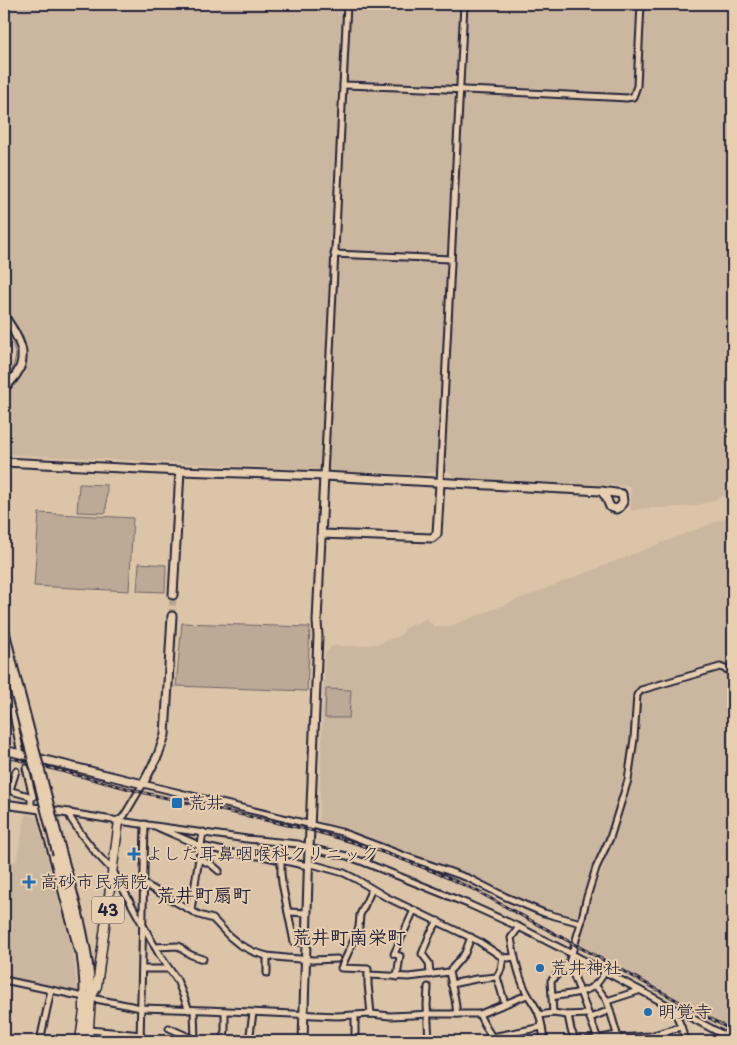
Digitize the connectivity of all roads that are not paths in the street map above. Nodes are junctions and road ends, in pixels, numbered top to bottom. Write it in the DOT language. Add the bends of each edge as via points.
graph roads {
  1 [pos="347,4"];
  2 [pos="464,4"];
  3 [pos="641,4"];
  4 [pos="343,85"];
  5 [pos="459,89"];
  6 [pos="334,254"];
  7 [pos="451,259"];
  8 [pos="4,316"];
  9 [pos="4,388"];
  10 [pos="4,462"];
  11 [pos="180,471"];
  12 [pos="324,476"];
  13 [pos="440,483"];
  14 [pos="601,491"];
  15 [pos="322,534"];
  16 [pos="174,595"];
  17 [pos="172,616"];
  18 [pos="4,627"];
  19 [pos="4,651"];
  20 [pos="9,672"];
  21 [pos="733,676"];
  22 [pos="7,695"];
  23 [pos="4,750"];
  24 [pos="21,754"];
  25 [pos="26,768"];
  26 [pos="16,771"];
  27 [pos="143,784"];
  28 [pos="4,789"];
  29 [pos="10,790"];
  30 [pos="31,800"];
  31 [pos="4,804"];
  32 [pos="31,808"];
  33 [pos="40,809"];
  34 [pos="69,813"];
  35 [pos="119,821"];
  36 [pos="145,824"];
  37 [pos="310,824"];
  38 [pos="152,825"];
  39 [pos="203,832"];
  40 [pos="373,845"];
  41 [pos="201,846"];
  42 [pos="309,847"];
  43 [pos="60,854"];
  44 [pos="199,859"];
  45 [pos="281,860"];
  46 [pos="366,862"];
  47 [pos="308,865"];
  48 [pos="113,871"];
  49 [pos="219,872"];
  50 [pos="144,884"];
  51 [pos="372,889"];
  52 [pos="191,910"];
  53 [pos="414,910"];
  54 [pos="288,912"];
  55 [pos="307,913"];
  56 [pos="438,921"];
  57 [pos="581,924"];
  58 [pos="143,926"];
  59 [pos="359,927"];
  60 [pos="519,927"];
  61 [pos="366,929"];
  62 [pos="471,938"];
  63 [pos="306,942"];
  64 [pos="155,947"];
  65 [pos="572,954"];
  66 [pos="267,956"];
  67 [pos="81,957"];
  68 [pos="503,957"];
  69 [pos="514,957"];
  70 [pos="306,958"];
  71 [pos="203,959"];
  72 [pos="337,960"];
  73 [pos="569,963"];
  74 [pos="142,969"];
  75 [pos="169,969"];
  76 [pos="449,972"];
  77 [pos="605,972"];
  78 [pos="267,973"];
  79 [pos="430,974"];
  80 [pos="368,975"];
  81 [pos="397,977"];
  82 [pos="498,977"];
  83 [pos="4,980"];
  84 [pos="451,984"];
  85 [pos="595,985"];
  86 [pos="428,987"];
  87 [pos="52,990"];
  88 [pos="639,990"];
  89 [pos="581,992"];
  90 [pos="527,995"];
  91 [pos="88,997"];
  92 [pos="552,997"];
  93 [pos="607,1001"];
  94 [pos="505,1004"];
  95 [pos="141,1008"];
  96 [pos="674,1008"];
  97 [pos="192,1010"];
  98 [pos="610,1010"];
  99 [pos="224,1011"];
  100 [pos="253,1013"];
  101 [pos="553,1013"];
  102 [pos="372,1014"];
  103 [pos="428,1014"];
  104 [pos="457,1014"];
  105 [pos="479,1014"];
  106 [pos="539,1014"];
  107 [pos="304,1015"];
  108 [pos="355,1015"];
  109 [pos="568,1015"];
  110 [pos="589,1016"];
  111 [pos="681,1027"];
  112 [pos="169,1028"];
  113 [pos="542,1028"];
  114 [pos="90,1030"];
  115 [pos="140,1038"];
  116 [pos="618,1038"];
  117 [pos="491,1039"];
  118 [pos="599,1040"];
  119 [pos="733,1040"];
  120 [pos="40,1041"];
  121 [pos="80,1041"];
  122 [pos="88,1041"];
  123 [pos="196,1041"];
  124 [pos="223,1041"];
  125 [pos="249,1041"];
  126 [pos="303,1041"];
  127 [pos="355,1041"];
  128 [pos="430,1041"];
  129 [pos="544,1041"];
  130 [pos="576,1041"];
  131 [pos="585,1041"];
  132 [pos="685,1041"];
  1 -- 4 [label="street"];
  2 -- 5 [label="street"];
  3 -- 5 [label="street" via="638,86 633,97"];
  4 -- 5 [label="street"];
  4 -- 6 [label="street"];
  5 -- 7 [label="street"];
  6 -- 7 [label="street"];
  6 -- 12 [label="street"];
  7 -- 13 [label="street"];
  8 -- 9 [label="street" via="18,336 22,358 15,377"];
  10 -- 11 [label="street"];
  11 -- 12 [label="street"];
  11 -- 16 [label="street"];
  12 -- 13 [label="street"];
  12 -- 15 [label="street"];
  13 -- 14 [label="street"];
  13 -- 15 [label="street" via="437,534 432,538"];
  14 -- 14 [label="street" via="622,494 620,507 610,507"];
  15 -- 37 [label="street"];
  17 -- 27 [label="street" via="165,736"];
  18 -- 20 [label="street"];
  19 -- 20 [label="street"];
  20 -- 22 [label="street"];
  20 -- 43 [label="street, bridge"];
  21 -- 57 [label="street" via="720,667 641,690 637,695 628,780 610,838 596,868"];
  22 -- 24 [label="street"];
  23 -- 24 [label="street"];
  24 -- 27 [label="street"];
  25 -- 30 [label="street"];
  26 -- 29 [label="street"];
  27 -- 35 [label="street"];
  27 -- 37 [label="street"];
  28 -- 29 [label="street"];
  29 -- 30 [label="street" via="29,796"];
  30 -- 32 [label="street"];
  31 -- 32 [label="street"];
  32 -- 33 [label="street"];
  33 -- 34 [label="street"];
  33 -- 67 [label="street"];
  34 -- 35 [label="street"];
  34 -- 48 [label="street" via="82,835"];
  35 -- 36 [label="street"];
  35 -- 48 [label="main road, 43"];
  36 -- 38 [label="street"];
  36 -- 50 [label="street"];
  37 -- 40 [label="street"];
  37 -- 42 [label="street"];
  38 -- 39 [label="street"];
  38 -- 41 [label="street"];
  39 -- 41 [label="street"];
  39 -- 42 [label="street"];
  40 -- 46 [label="street"];
  40 -- 57 [label="street" via="468,878 544,913"];
  41 -- 44 [label="street"];
  41 -- 45 [label="street"];
  42 -- 46 [label="street"];
  42 -- 47 [label="street"];
  43 -- 67 [label="street"];
  43 -- 91 [label="street" via="82,929 91,983"];
  44 -- 49 [label="street"];
  44 -- 52 [label="street"];
  45 -- 47 [label="street"];
  45 -- 54 [label="street" via="280,873"];
  46 -- 60 [label="street"];
  47 -- 51 [label="street" via="344,873"];
  47 -- 55 [label="street"];
  48 -- 58 [label="street"];
  48 -- 91 [label="main road, 43" via="97,986"];
  50 -- 52 [label="street"];
  50 -- 58 [label="street"];
  51 -- 53 [label="street"];
  51 -- 59 [label="street" via="360,915"];
  52 -- 66 [label="street" via="213,919 240,944"];
  53 -- 56 [label="street"];
  53 -- 81 [label="street" via="394,954 400,956"];
  54 -- 55 [label="street"];
  54 -- 63 [label="street" via="294,942"];
  55 -- 63 [label="street"];
  56 -- 62 [label="street"];
  56 -- 79 [label="street" via="422,954 429,963"];
  57 -- 65 [label="street"];
  58 -- 64 [label="street"];
  58 -- 74 [label="street"];
  59 -- 61 [label="street"];
  59 -- 80 [label="street" via="341,968 368,969"];
  60 -- 65 [label="street"];
  60 -- 69 [label="street" via="511,938"];
  62 -- 68 [label="street"];
  62 -- 76 [label="street" via="465,952"];
  63 -- 70 [label="street"];
  64 -- 71 [label="street" via="179,946"];
  64 -- 75 [label="street"];
  65 -- 73 [label="street"];
  65 -- 77 [label="street"];
  66 -- 70 [label="street"];
  66 -- 78 [label="street"];
  67 -- 91 [label="street"];
  68 -- 69 [label="street"];
  68 -- 82 [label="street"];
  69 -- 90 [label="street"];
  70 -- 72 [label="street"];
  70 -- 107 [label="street"];
  73 -- 89 [label="street"];
  73 -- 92 [label="street" via="551,981"];
  74 -- 75 [label="street"];
  74 -- 95 [label="street"];
  75 -- 97 [label="street"];
  76 -- 79 [label="street"];
  76 -- 84 [label="street"];
  77 -- 85 [label="street"];
  77 -- 88 [label="street"];
  79 -- 81 [label="street"];
  80 -- 81 [label="street"];
  80 -- 102 [label="street"];
  82 -- 84 [label="street"];
  82 -- 94 [label="street"];
  83 -- 87 [label="street"];
  84 -- 104 [label="street"];
  85 -- 89 [label="street"];
  85 -- 93 [label="street"];
  86 -- 103 [label="street"];
  87 -- 91 [label="street"];
  87 -- 120 [label="street"];
  88 -- 93 [label="street"];
  88 -- 96 [label="street"];
  89 -- 92 [label="street"];
  89 -- 110 [label="street"];
  90 -- 94 [label="street"];
  90 -- 106 [label="street"];
  91 -- 95 [label="street"];
  91 -- 114 [label="main road, 43"];
  91 -- 121 [label="main road, 43"];
  92 -- 101 [label="street"];
  93 -- 98 [label="street"];
  94 -- 105 [label="street"];
  95 -- 97 [label="street"];
  95 -- 115 [label="street"];
  96 -- 111 [label="street"];
  96 -- 119 [label="street"];
  97 -- 99 [label="street"];
  97 -- 123 [label="street"];
  98 -- 110 [label="street"];
  98 -- 116 [label="street"];
  99 -- 100 [label="street"];
  99 -- 124 [label="street"];
  100 -- 107 [label="street"];
  100 -- 125 [label="street"];
  101 -- 106 [label="street"];
  101 -- 109 [label="street"];
  102 -- 103 [label="street"];
  102 -- 108 [label="street"];
  103 -- 104 [label="street"];
  103 -- 128 [label="street"];
  104 -- 105 [label="street"];
  105 -- 117 [label="street"];
  106 -- 113 [label="street"];
  107 -- 108 [label="street"];
  107 -- 126 [label="street"];
  108 -- 127 [label="street"];
  109 -- 110 [label="street"];
  109 -- 130 [label="street"];
  110 -- 118 [label="street"];
  111 -- 116 [label="street" via="650,1036"];
  111 -- 132 [label="street"];
  112 -- 123 [label="street"];
  113 -- 117 [label="street"];
  113 -- 129 [label="street"];
  114 -- 115 [label="street"];
  114 -- 122 [label="main road, 43"];
  116 -- 118 [label="street"];
  118 -- 131 [label="street"];
}
